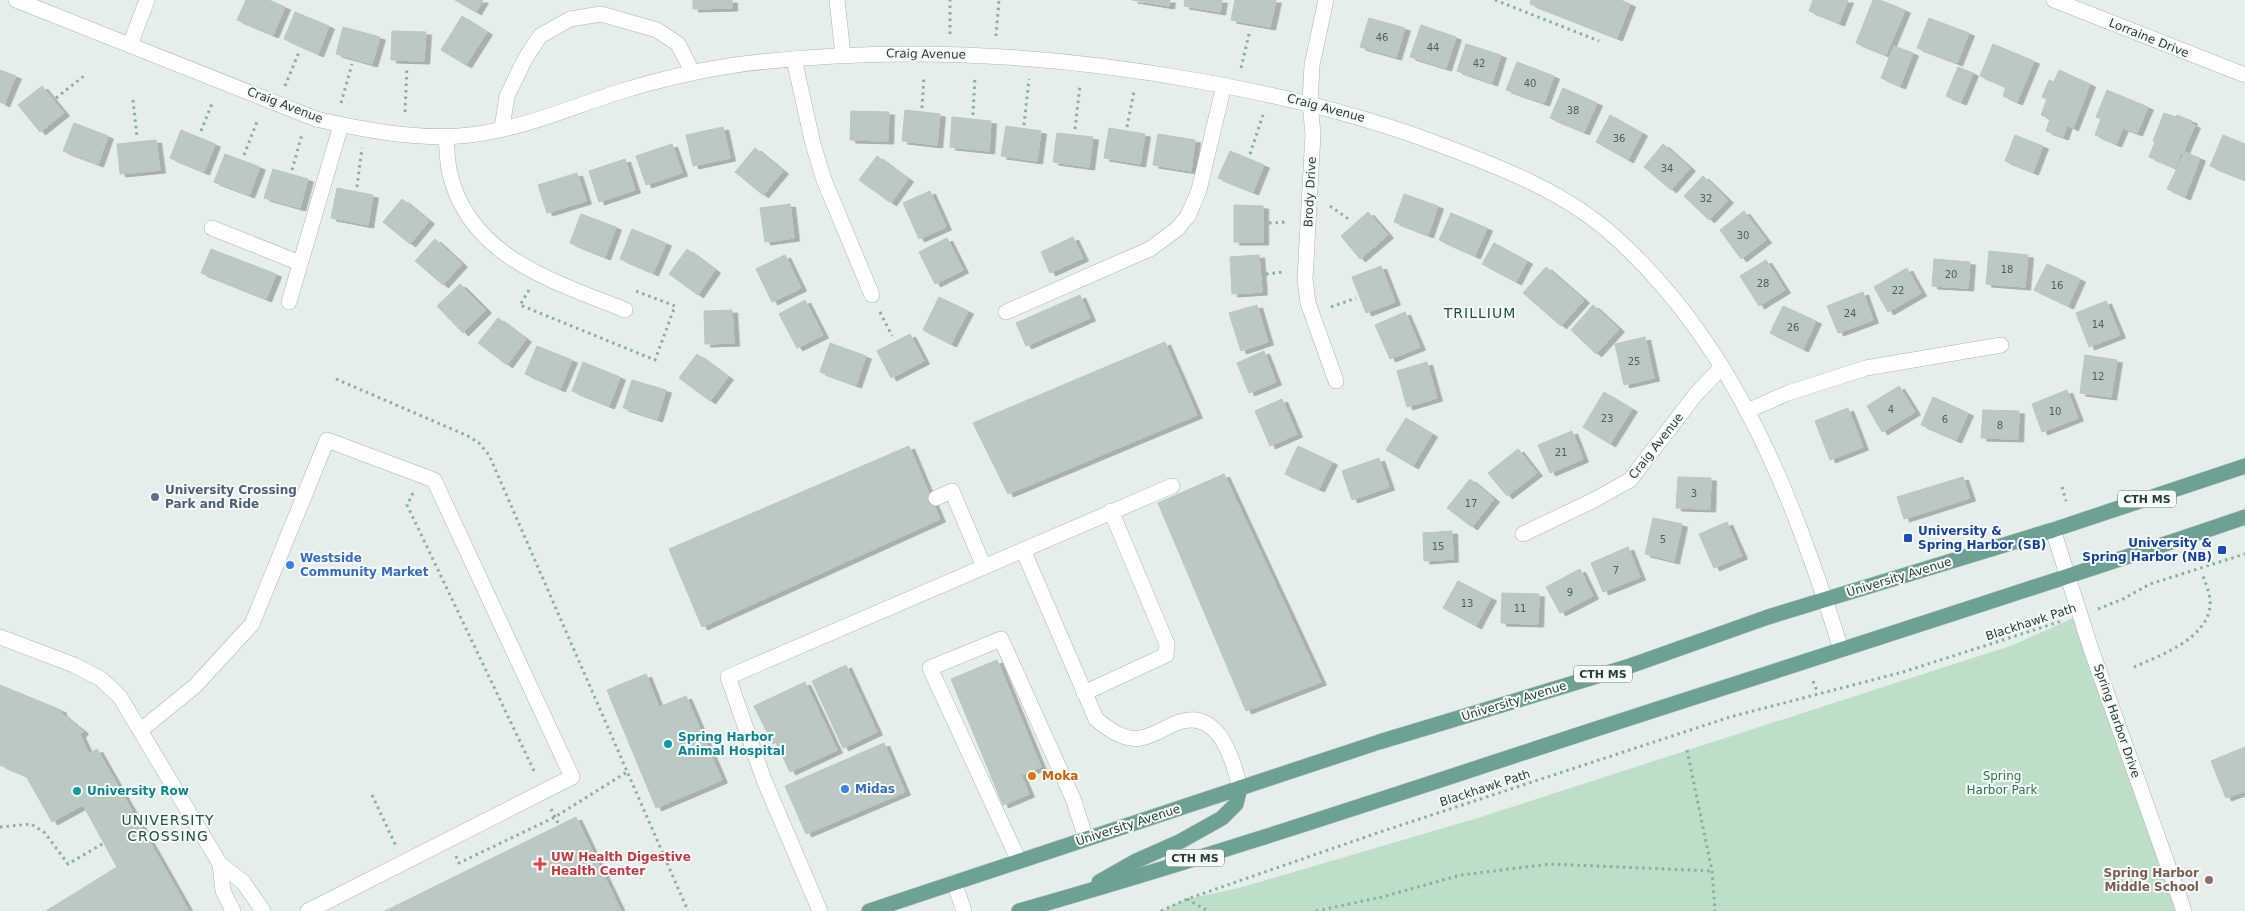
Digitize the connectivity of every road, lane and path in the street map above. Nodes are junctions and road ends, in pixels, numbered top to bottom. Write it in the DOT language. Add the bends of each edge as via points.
graph roads {
  1 [pos="16,0"];
  2 [pos="147,0"];
  3 [pos="837,0"];
  4 [pos="950,0"];
  5 [pos="998,0"];
  6 [pos="1326,0"];
  7 [pos="1495,0"];
  8 [pos="2054,0"];
  9 [pos="1250,30"];
  10 [pos="950,34"];
  11 [pos="996,36"];
  12 [pos="1599,41"];
  13 [pos="130,44"];
  14 [pos="299,52"];
  15 [pos="843,55"];
  16 [pos="794,59"];
  17 [pos="352,64"];
  18 [pos="408,67"];
  19 [pos="1241,68"];
  20 [pos="692,71"];
  21 [pos="2245,75"];
  22 [pos="84,76"];
  23 [pos="924,76"];
  24 [pos="975,76"];
  25 [pos="1029,79"];
  26 [pos="1080,85"];
  27 [pos="1224,85"];
  28 [pos="285,87"];
  29 [pos="1134,90"];
  30 [pos="56,98"];
  31 [pos="133,100"];
  32 [pos="213,102"];
  33 [pos="341,103"];
  34 [pos="1310,103"];
  35 [pos="922,108"];
  36 [pos="405,112"];
  37 [pos="973,115"];
  38 [pos="1263,115"];
  39 [pos="258,119"];
  40 [pos="342,125"];
  41 [pos="1024,125"];
  42 [pos="1127,127"];
  43 [pos="502,128"];
  44 [pos="1075,130"];
  45 [pos="201,131"];
  46 [pos="302,133"];
  47 [pos="446,136"];
  48 [pos="137,137"];
  49 [pos="362,147"];
  50 [pos="1250,154"];
  51 [pos="244,155"];
  52 [pos="292,170"];
  53 [pos="357,187"];
  54 [pos="1330,206"];
  55 [pos="1350,220"];
  56 [pos="1288,222"];
  57 [pos="1269,223"];
  58 [pos="212,228"];
  59 [pos="300,263"];
  60 [pos="1284,272"];
  61 [pos="1266,274"];
  62 [pos="872,294"];
  63 [pos="1356,298"];
  64 [pos="289,302"];
  65 [pos="1330,307"];
  66 [pos="626,310"];
  67 [pos="1006,312"];
  68 [pos="892,336"];
  69 [pos="2001,345"];
  70 [pos="1722,367"];
  71 [pos="336,379"];
  72 [pos="1336,380"];
  73 [pos="1747,411"];
  74 [pos="2245,466"];
  75 [pos="1172,486"];
  76 [pos="2062,487"];
  77 [pos="415,490"];
  78 [pos="936,498"];
  79 [pos="2066,501"];
  80 [pos="1111,511"];
  81 [pos="2245,517"];
  82 [pos="2053,530"];
  83 [pos="1523,534"];
  84 [pos="1023,550"];
  85 [pos="2245,554"];
  86 [pos="984,567"];
  87 [pos="2203,576"];
  88 [pos="2068,577"];
  89 [pos="1826,600"];
  90 [pos="2080,615"];
  91 [pos="0,637"];
  92 [pos="1841,649"];
  93 [pos="2134,667"];
  94 [pos="1813,680"];
  95 [pos="1084,693"];
  96 [pos="1818,693"];
  97 [pos="141,730"];
  98 [pos="1687,750"];
  99 [pos="627,772"];
  100 [pos="1240,788"];
  101 [pos="543,792"];
  102 [pos="372,795"];
  103 [pos="555,817"];
  104 [pos="558,823"];
  105 [pos="0,827"];
  106 [pos="1086,839"];
  107 [pos="449,840"];
  108 [pos="104,843"];
  109 [pos="1019,861"];
  110 [pos="404,862"];
  111 [pos="220,864"];
  112 [pos="1712,871"];
  113 [pos="954,882"];
  114 [pos="1076,895"];
  115 [pos="1188,899"];
  116 [pos="233,911"];
  117 [pos="263,911"];
  118 [pos="308,911"];
  119 [pos="688,911"];
  120 [pos="820,911"];
  121 [pos="869,911"];
  122 [pos="964,911"];
  123 [pos="1019,911"];
  124 [pos="1161,911"];
  125 [pos="1208,911"];
  126 [pos="1316,911"];
  127 [pos="1715,911"];
  128 [pos="2184,911"];
  1 -- 13 [label="street, Craig Avenue"];
  2 -- 13 [label="street"];
  3 -- 15 [label="street"];
  4 -- 10 [label="path"];
  5 -- 11 [label="path"];
  6 -- 34 [label="street, Brody Drive" via="1312,65"];
  7 -- 12 [label="path"];
  8 -- 21 [label="street, Lorraine Drive"];
  9 -- 19 [label="path"];
  13 -- 40 [label="street, Craig Avenue" via="316,118"];
  14 -- 28 [label="path"];
  15 -- 16 [label="street, Craig Avenue"];
  15 -- 27 [label="street, Craig Avenue" via="941,53 1011,56 1156,73"];
  16 -- 20 [label="street, Craig Avenue"];
  16 -- 62 [label="street" via="824,180"];
  17 -- 33 [label="path"];
  18 -- 36 [label="path"];
  20 -- 43 [label="street, Craig Avenue" via="559,114"];
  20 -- 43 [label="street" via="678,44 657,30 601,14 570,19 540,36 525,59 507,96"];
  22 -- 30 [label="path"];
  23 -- 35 [label="path"];
  24 -- 37 [label="path"];
  25 -- 41 [label="path"];
  26 -- 44 [label="path"];
  27 -- 34 [label="street, Craig Avenue"];
  27 -- 67 [label="street" via="1199,190 1188,216 1177,229 1150,249"];
  29 -- 42 [label="path"];
  31 -- 48 [label="path"];
  32 -- 45 [label="path"];
  34 -- 70 [label="street, Craig Avenue" via="1390,125 1490,164 1563,199 1612,233 1650,271 1688,316"];
  34 -- 72 [label="street, Brody Drive" via="1313,134 1305,279 1308,302"];
  38 -- 50 [label="path"];
  39 -- 51 [label="path"];
  40 -- 47 [label="street, Craig Avenue" via="428,137"];
  40 -- 59 [label="street"];
  43 -- 47 [label="street, Craig Avenue"];
  46 -- 52 [label="path"];
  47 -- 66 [label="street" via="450,174 460,199 476,226 492,244 519,264"];
  49 -- 53 [label="path"];
  54 -- 55 [label="path"];
  56 -- 57 [label="path"];
  58 -- 59 [label="street"];
  59 -- 64 [label="street"];
  60 -- 61 [label="path"];
  62 -- 68 [label="path"];
  63 -- 65 [label="path"];
  69 -- 73 [label="street" via="1866,368 1788,393"];
  70 -- 73 [label="street, Craig Avenue"];
  70 -- 83 [label="street, Craig Avenue" via="1696,394 1630,480"];
  71 -- 99 [label="path" via="468,436 489,455"];
  73 -- 89 [label="street, Craig Avenue" via="1784,487"];
  74 -- 82 [label="main road, University Avenue / CTH MS"];
  75 -- 80 [label="street"];
  76 -- 79 [label="path"];
  77 -- 101 [label="path" via="406,505"];
  78 -- 86 [label="street" via="952,491"];
  80 -- 84 [label="street"];
  80 -- 95 [label="street" via="1167,644 1166,655"];
  81 -- 88 [label="main road, CTH MS"];
  82 -- 88 [label="street, Spring Harbor Drive"];
  82 -- 89 [label="main road, University Avenue / CTH MS"];
  84 -- 86 [label="street"];
  84 -- 95 [label="street"];
  85 -- 90 [label="path, Blackhawk Path" via="2150,584 2123,599"];
  86 -- 120 [label="street" via="728,677 764,780"];
  87 -- 93 [label="path" via="2210,607 2203,623 2189,639"];
  88 -- 90 [label="street, Spring Harbor Drive"];
  88 -- 92 [label="main road, CTH MS"];
  89 -- 92 [label="street, Craig Avenue"];
  89 -- 100 [label="main road, University Avenue / CTH MS" via="1627,667"];
  90 -- 96 [label="path, Blackhawk Path" via="1903,672"];
  90 -- 128 [label="street, Spring Harbor Drive"];
  91 -- 97 [label="street" via="74,665 101,679 120,697"];
  92 -- 114 [label="main road, CTH MS" via="1371,803"];
  94 -- 96 [label="path"];
  95 -- 100 [label="street" via="1096,720 1114,734 1140,738 1180,721 1195,719 1209,724 1220,735 1232,757"];
  96 -- 115 [label="path, Blackhawk Path" via="1702,726"];
  97 -- 101 [label="street" via="195,686 252,624 327,440 434,480 572,777"];
  97 -- 111 [label="street"];
  98 -- 112 [label="path"];
  99 -- 103 [label="path"];
  99 -- 119 [label="path"];
  100 -- 106 [label="main road, University Avenue / CTH MS"];
  100 -- 114 [label="main road" via="1236,804 1222,818 1136,860"];
  101 -- 103 [label="path"];
  101 -- 107 [label="street"];
  102 -- 110 [label="path"];
  103 -- 104 [label="path"];
  103 -- 107 [label="path" via="459,863"];
  105 -- 108 [label="path" via="31,824 45,834 68,864"];
  106 -- 109 [label="main road, University Avenue / CTH MS"];
  106 -- 109 [label="street" via="1074,801 1001,639 930,668"];
  107 -- 110 [label="street"];
  109 -- 113 [label="main road, University Avenue / CTH MS"];
  110 -- 118 [label="street"];
  111 -- 116 [label="street" via="223,891"];
  111 -- 117 [label="street" via="243,882"];
  112 -- 126 [label="path" via="1550,864 1461,875"];
  112 -- 127 [label="path"];
  113 -- 121 [label="main road, University Avenue / CTH MS"];
  113 -- 122 [label="street"];
  114 -- 123 [label="main road, CTH MS"];
  115 -- 124 [label="path, Blackhawk Path"];
  115 -- 125 [label="path"];
}
